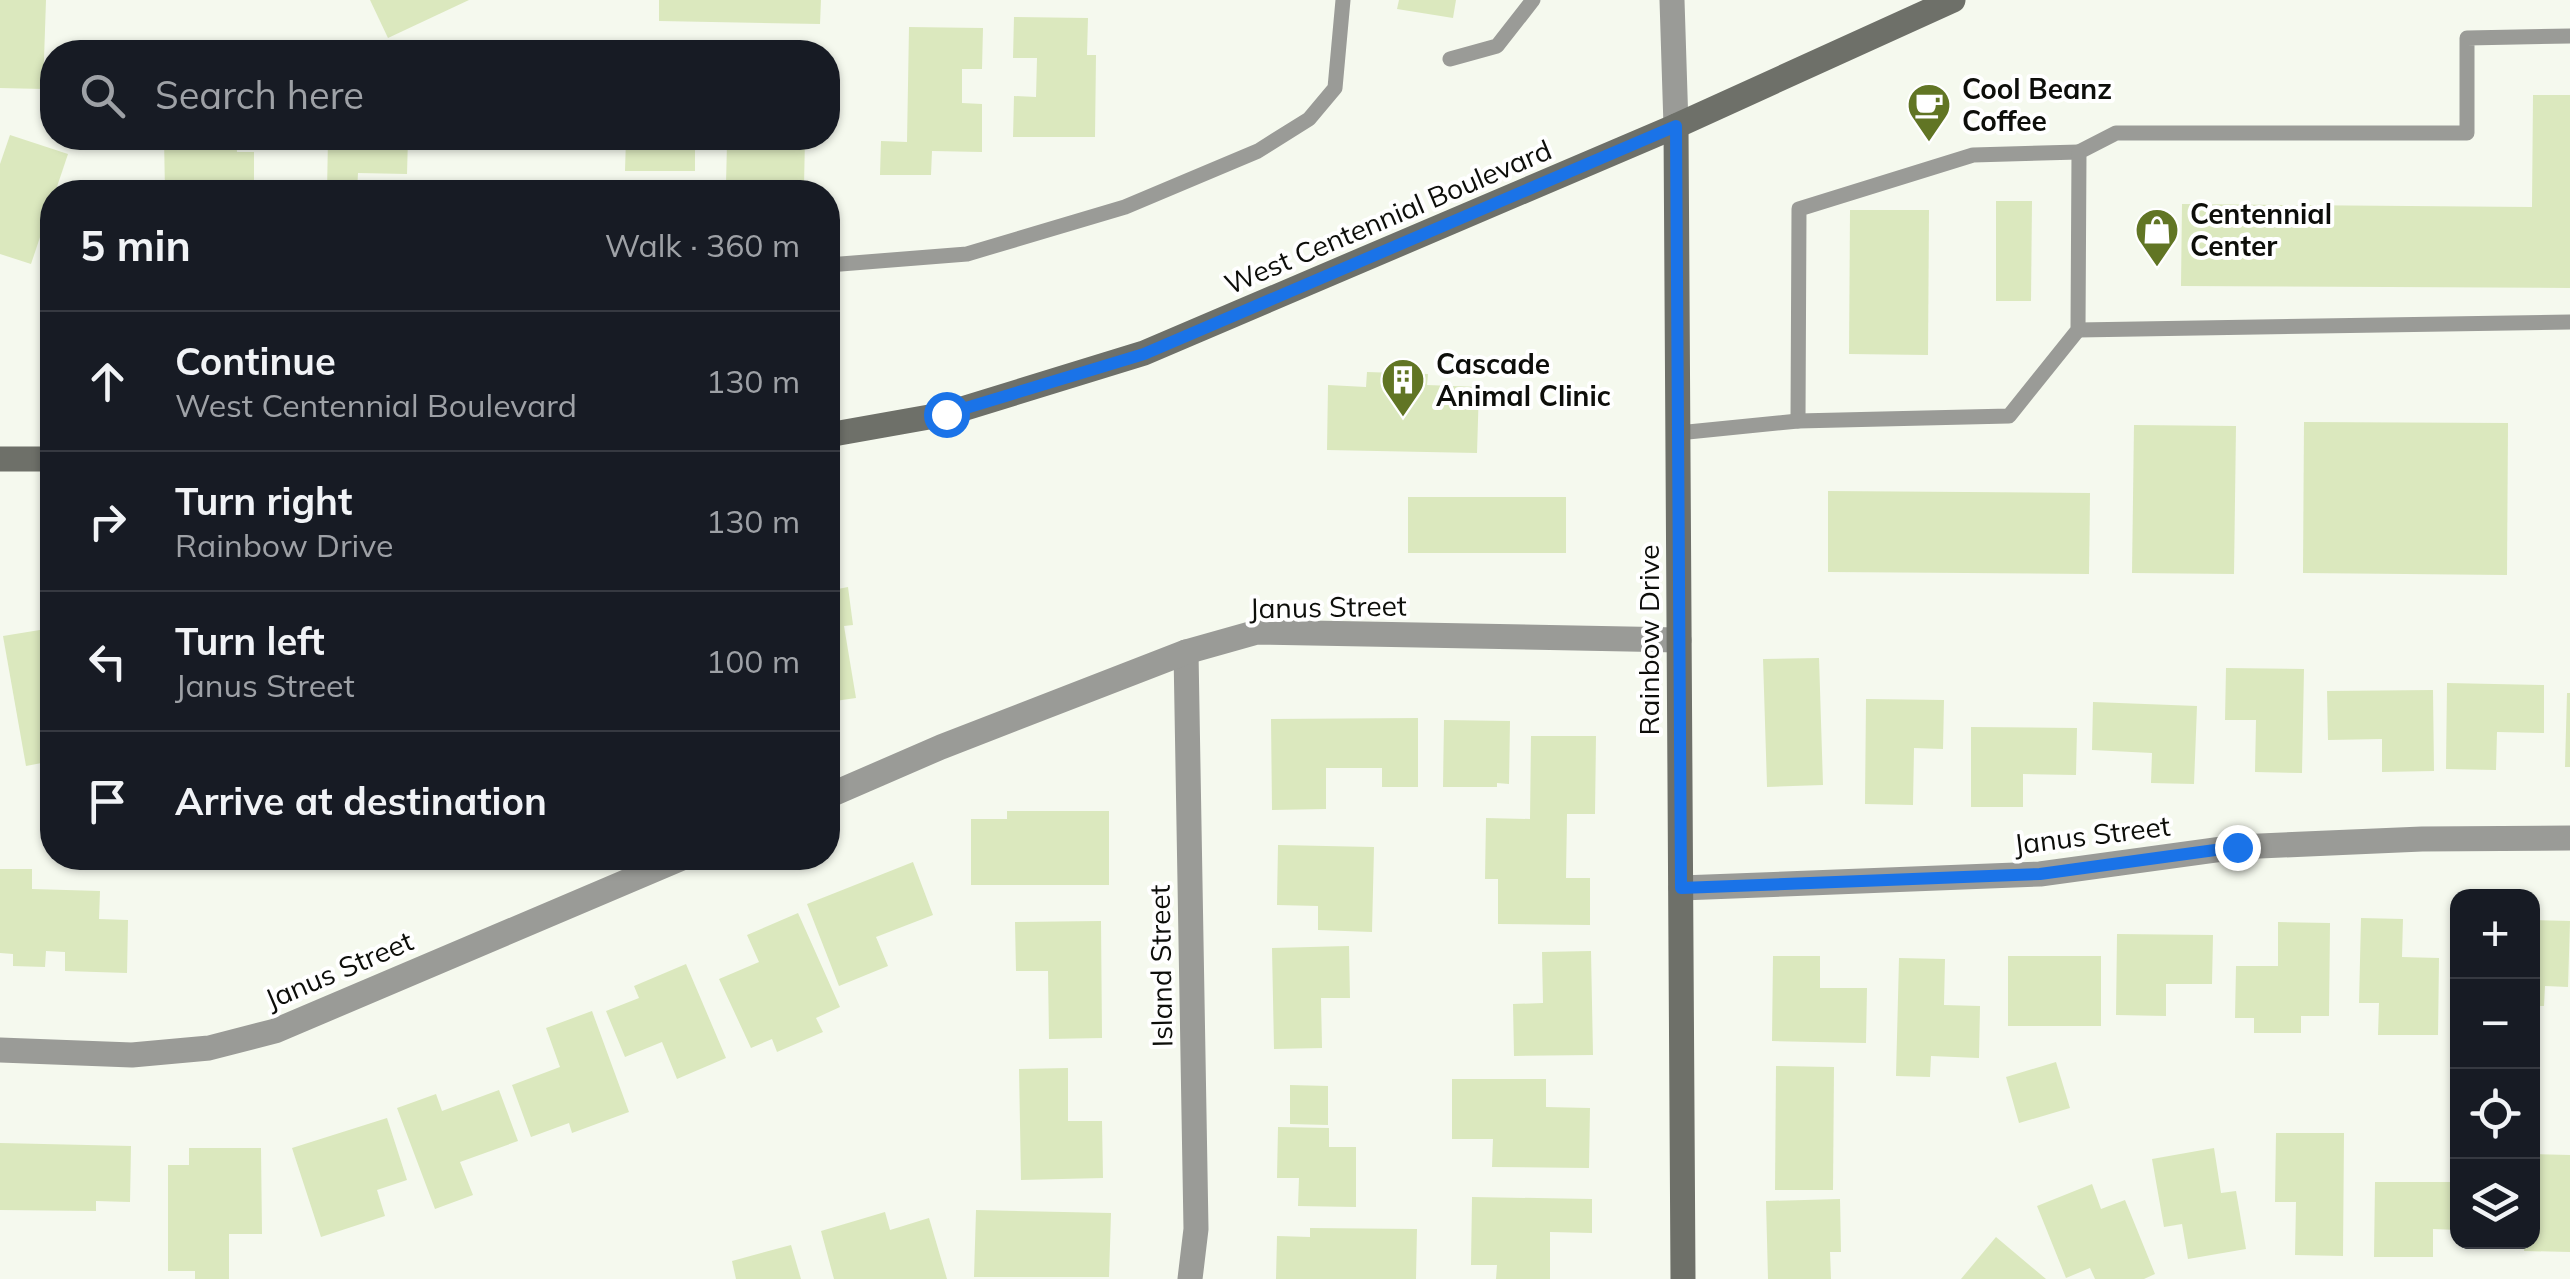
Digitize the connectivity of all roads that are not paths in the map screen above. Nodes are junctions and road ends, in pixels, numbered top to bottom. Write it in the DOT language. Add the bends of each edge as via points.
graph roads {
  1 [pos="1343,0"];
  2 [pos="1533,0"];
  3 [pos="1672,0"];
  4 [pos="1953,0"];
  5 [pos="2570,36"];
  6 [pos="1450,59"];
  7 [pos="1676,126"];
  8 [pos="2079,152"];
  9 [pos="840,264"];
  10 [pos="2570,322"];
  11 [pos="2078,330"];
  12 [pos="1798,422"];
  13 [pos="1678,432"];
  14 [pos="840,434"];
  15 [pos="0,458"];
  16 [pos="40,460"];
  17 [pos="1679,640"];
  18 [pos="1186,652"];
  19 [pos="840,791"];
  20 [pos="2570,838"];
  21 [pos="654,870"];
  22 [pos="1681,888"];
  23 [pos="0,1050"];
  24 [pos="1190,1279"];
  25 [pos="1683,1279"];
  1 -- 9 [label="lane" via="1335,88 1309,119 1258,151 1125,207 967,254"];
  2 -- 6 [label="lane" via="1497,46"];
  3 -- 7 [label="street, Rainbow Drive"];
  4 -- 7 [label="main road, West Centennial Boulevard"];
  5 -- 8 [label="lane" via="2467,38 2467,133 2116,133"];
  7 -- 13 [label="main road, Rainbow Drive"];
  7 -- 14 [label="main road, West Centennial Boulevard" via="1144,354 946,414"];
  8 -- 11 [label="lane"];
  8 -- 12 [label="lane" via="1973,155 1799,209"];
  10 -- 11 [label="lane"];
  11 -- 12 [label="lane" via="2009,416"];
  12 -- 13 [label="lane"];
  13 -- 17 [label="main road, Rainbow Drive"];
  15 -- 16 [label="main road"];
  17 -- 18 [label="street, Janus Street" via="1257,632"];
  17 -- 22 [label="main road, Rainbow Drive"];
  18 -- 19 [label="street, Janus Street"];
  18 -- 24 [label="street, Island Street" via="1196,1229"];
  20 -- 22 [label="street, Janus Street" via="2237,847 2040,874"];
  21 -- 23 [label="street, Janus Street" via="275,1031 209,1048 132,1055"];
  22 -- 25 [label="main road, Rainbow Drive"];
}
